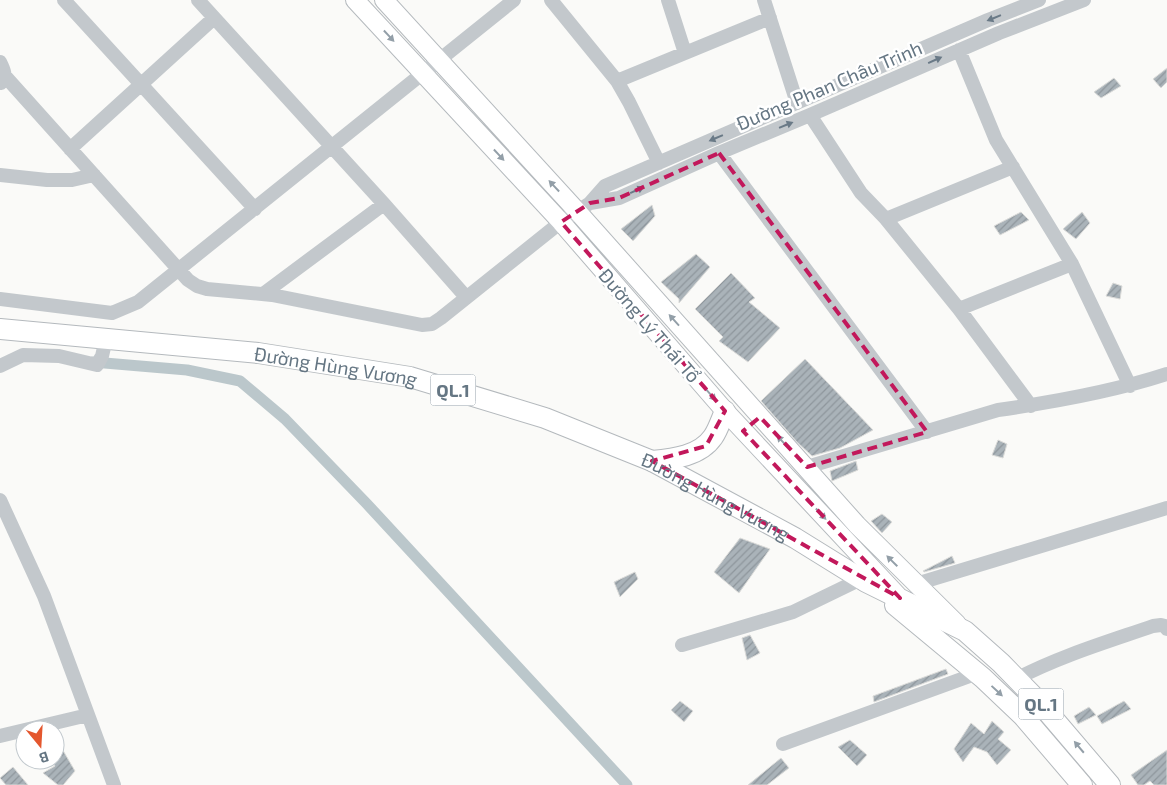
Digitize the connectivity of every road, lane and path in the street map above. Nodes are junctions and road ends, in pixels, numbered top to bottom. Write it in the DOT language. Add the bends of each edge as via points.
graph roads {
  1 [pos="64,0"];
  2 [pos="198,0"];
  3 [pos="355,0"];
  4 [pos="384,0"];
  5 [pos="514,0"];
  6 [pos="551,0"];
  7 [pos="668,0"];
  8 [pos="764,0"];
  9 [pos="1039,0"];
  10 [pos="1084,0"];
  11 [pos="1061,4"];
  12 [pos="214,18"];
  13 [pos="770,18"];
  14 [pos="959,50"];
  15 [pos="685,53"];
  16 [pos="438,60"];
  17 [pos="0,62"];
  18 [pos="873,70"];
  19 [pos="424,74"];
  20 [pos="2,80"];
  21 [pos="617,81"];
  22 [pos="141,84"];
  23 [pos="880,84"];
  24 [pos="797,103"];
  25 [pos="810,116"];
  26 [pos="332,147"];
  27 [pos="70,148"];
  28 [pos="719,153"];
  29 [pos="658,162"];
  30 [pos="1013,167"];
  31 [pos="0,175"];
  32 [pos="94,175"];
  33 [pos="384,204"];
  34 [pos="584,207"];
  35 [pos="255,209"];
  36 [pos="886,219"];
  37 [pos="561,222"];
  38 [pos="1072,264"];
  39 [pos="179,270"];
  40 [pos="263,294"];
  41 [pos="466,297"];
  42 [pos="0,299"];
  43 [pos="959,309"];
  44 [pos="0,329"];
  45 [pos="104,348"];
  46 [pos="0,366"];
  47 [pos="1167,374"];
  48 [pos="1130,386"];
  49 [pos="1031,406"];
  50 [pos="725,411"];
  51 [pos="760,417"];
  52 [pos="743,431"];
  53 [pos="927,432"];
  54 [pos="652,461"];
  55 [pos="807,467"];
  56 [pos="0,500"];
  57 [pos="1167,508"];
  58 [pos="863,580"];
  59 [pos="916,584"];
  60 [pos="900,598"];
  61 [pos="1167,629"];
  62 [pos="965,631"];
  63 [pos="682,645"];
  64 [pos="947,648"];
  65 [pos="978,673"];
  66 [pos="1016,679"];
  67 [pos="88,715"];
  68 [pos="0,736"];
  69 [pos="783,744"];
  70 [pos="114,785"];
  71 [pos="1082,785"];
  72 [pos="1110,785"];
  1 -- 22 [label="street"];
  2 -- 12 [label="street"];
  3 -- 19 [label="main road, Đường Lý Thái Tổ / QL.1, one-way"];
  4 -- 16 [label="main road, Đường Lý Thái Tổ / QL.1"];
  5 -- 16 [label="street"];
  6 -- 21 [label="street"];
  7 -- 15 [label="street"];
  8 -- 13 [label="street"];
  9 -- 18 [label="street, Đường Phan Châu Trinh, one-way"];
  10 -- 11 [label="street, Đường Phan Châu Trinh"];
  11 -- 14 [label="street, Đường Phan Châu Trinh"];
  12 -- 22 [label="street"];
  12 -- 26 [label="street"];
  13 -- 15 [label="street"];
  13 -- 24 [label="street"];
  23 -- 14 [label="street, Đường Phan Châu Trinh, one-way"];
  14 -- 30 [label="street" via="996,140"];
  15 -- 21 [label="street"];
  16 -- 19 [label="street"];
  34 -- 16 [label="main road, Đường Lý Thái Tổ / QL.1, one-way"];
  17 -- 20 [label="street"];
  18 -- 23 [label="street"];
  18 -- 24 [label="street, Đường Phan Châu Trinh"];
  19 -- 26 [label="street"];
  19 -- 37 [label="main road, Đường Lý Thái Tổ / QL.1, one-way"];
  20 -- 27 [label="street, Đường Phan Châu Trinh"];
  21 -- 29 [label="street"];
  22 -- 27 [label="street"];
  22 -- 35 [label="street"];
  23 -- 25 [label="street, Đường Phan Châu Trinh"];
  24 -- 29 [label="street, Đường Phan Châu Trinh, one-way"];
  28 -- 25 [label="street, Đường Phan Châu Trinh, one-way"];
  25 -- 36 [label="street" via="861,193"];
  26 -- 33 [label="street"];
  26 -- 35 [label="street"];
  27 -- 32 [label="street, Đường Phan Châu Trinh"];
  34 -- 28 [label="street, Đường Phan Châu Trinh, one-way" via="619,198"];
  28 -- 53 [label="street"];
  29 -- 34 [label="street, Đường Phan Châu Trinh" via="605,186"];
  30 -- 36 [label="street"];
  30 -- 38 [label="street"];
  31 -- 32 [label="street" via="72,180"];
  32 -- 39 [label="street, Đường Phan Châu Trinh"];
  33 -- 40 [label="street"];
  33 -- 41 [label="street"];
  34 -- 37 [label="street, Đường Phan Châu Trinh"];
  51 -- 34 [label="main road, Đường Lý Thái Tổ / QL.1, one-way"];
  35 -- 39 [label="street"];
  36 -- 43 [label="street"];
  37 -- 41 [label="street, Đường Phan Châu Trinh"];
  37 -- 50 [label="main road, Đường Lý Thái Tổ / QL.1, one-way"];
  38 -- 43 [label="street"];
  38 -- 48 [label="street"];
  39 -- 40 [label="street, Đường Phan Châu Trinh" via="193,283 207,289"];
  39 -- 42 [label="street" via="138,302 112,313"];
  40 -- 41 [label="street, Đường Phan Châu Trinh" via="422,325 432,324"];
  43 -- 49 [label="street"];
  44 -- 45 [label="highway, Đường Hùng Vương / QL.1"];
  45 -- 46 [label="street" via="96,366 65,357 23,355"];
  45 -- 54 [label="highway, Đường Hùng Vương / QL.1" via="258,353 410,377 544,418"];
  47 -- 48 [label="street"];
  48 -- 49 [label="street"];
  49 -- 53 [label="street" via="998,410"];
  50 -- 52 [label="main road, Đường Lý Thái Tổ / QL.1"];
  50 -- 54 [label="highway" via="706,446 672,459"];
  51 -- 52 [label="main road"];
  55 -- 51 [label="main road, Đường Lý Thái Tổ / QL.1, one-way"];
  52 -- 60 [label="main road, Đường Lý Thái Tổ / QL.1, one-way"];
  53 -- 55 [label="street"];
  54 -- 58 [label="highway, Đường Hùng Vương / QL.1" via="794,538"];
  59 -- 55 [label="main road, Đường Lý Thái Tổ / QL.1, one-way" via="856,525"];
  56 -- 67 [label="street" via="44,596"];
  57 -- 59 [label="street"];
  58 -- 60 [label="highway, Đường Hùng Vương / QL.1"];
  58 -- 63 [label="street" via="793,612"];
  58 -- 64 [label="highway, Đường Hùng Vương / QL.1"];
  59 -- 62 [label="main road, Đường Lý Thái Tổ / QL.1"];
  60 -- 62 [label="highway, Đường Hùng Vương / QL.1"];
  60 -- 64 [label="main road, Đường Lý Thái Tổ / QL.1"];
  61 -- 66 [label="street" via="1165,626 1153,626"];
  62 -- 66 [label="highway, Đường Hùng Vương / QL.1"];
  64 -- 65 [label="highway, Đường Hùng Vương / QL.1"];
  65 -- 69 [label="street"];
  65 -- 71 [label="highway, Đường Hùng Vương / QL.1, one-way" via="1023,716"];
  72 -- 66 [label="highway, Đường Hùng Vương / QL.1, one-way"];
  67 -- 68 [label="street"];
  67 -- 70 [label="street"];
}
